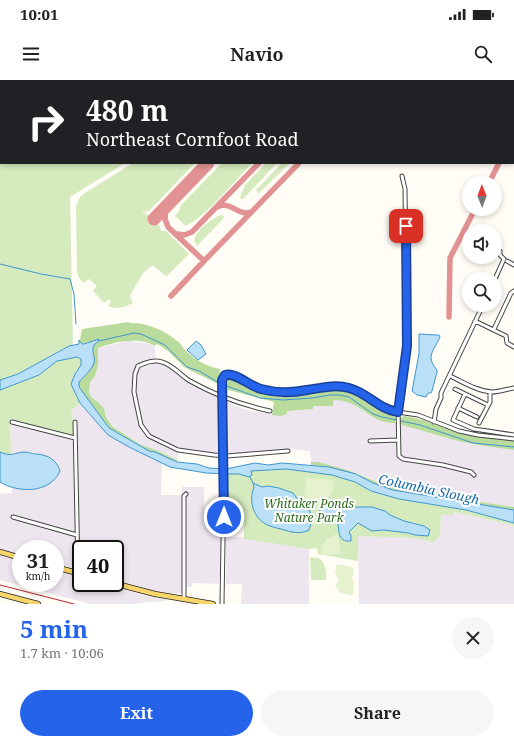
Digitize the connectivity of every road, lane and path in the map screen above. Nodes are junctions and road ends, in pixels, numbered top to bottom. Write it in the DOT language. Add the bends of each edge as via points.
graph roads {
  1 [pos="402,176"];
  2 [pos="507,261"];
  3 [pos="514,265"];
  4 [pos="514,291"];
  5 [pos="480,312"];
  6 [pos="476,321"];
  7 [pos="494,329"];
  8 [pos="514,348"];
  9 [pos="450,376"];
  10 [pos="514,388"];
  11 [pos="454,389"];
  12 [pos="490,392"];
  13 [pos="465,394"];
  14 [pos="223,397"];
  15 [pos="488,405"];
  16 [pos="458,408"];
  17 [pos="270,411"];
  18 [pos="398,412"];
  19 [pos="477,417"];
  20 [pos="12,422"];
  21 [pos="75,422"];
  22 [pos="434,422"];
  23 [pos="479,424"];
  24 [pos="514,435"];
  25 [pos="75,438"];
  26 [pos="398,440"];
  27 [pos="514,440"];
  28 [pos="370,441"];
  29 [pos="288,451"];
  30 [pos="224,456"];
  31 [pos="474,475"];
  32 [pos="186,494"];
  33 [pos="13,517"];
  34 [pos="77,534"];
  35 [pos="77,540"];
  36 [pos="0,552"];
  37 [pos="12,555"];
  38 [pos="124,586"];
  39 [pos="0,594"];
  40 [pos="184,599"];
  41 [pos="36,604"];
  42 [pos="213,604"];
  43 [pos="222,604"];
  1 -- 18 [label="street" via="405,198 407,346"];
  2 -- 3 [label="street"];
  4 -- 7 [label="street"];
  5 -- 6 [label="street"];
  6 -- 7 [label="street"];
  6 -- 9 [label="street"];
  7 -- 8 [label="street" via="506,336 507,343"];
  9 -- 12 [label="street"];
  9 -- 22 [label="street" via="441,393"];
  10 -- 12 [label="street"];
  11 -- 13 [label="street"];
  12 -- 15 [label="street"];
  13 -- 15 [label="street"];
  13 -- 16 [label="street"];
  14 -- 17 [label="street"];
  14 -- 18 [label="street" via="222,382 228,374 253,387 276,392 329,386 345,387 363,393 383,408"];
  14 -- 30 [label="street"];
  14 -- 30 [label="street" via="188,380 161,361 138,366 135,374 134,392 138,415 149,436 175,449"];
  15 -- 23 [label="street"];
  16 -- 19 [label="street"];
  16 -- 24 [label="street" via="453,420 474,429"];
  18 -- 22 [label="street" via="418,415"];
  18 -- 26 [label="street"];
  20 -- 25 [label="street"];
  21 -- 25 [label="street"];
  22 -- 27 [label="street" via="455,430"];
  25 -- 34 [label="street"];
  26 -- 28 [label="street"];
  26 -- 31 [label="street" via="400,458 443,465"];
  29 -- 30 [label="street"];
  30 -- 43 [label="street"];
  32 -- 40 [label="street"];
  33 -- 34 [label="street"];
  34 -- 35 [label="street"];
  36 -- 37 [label="main road"];
  38 -- 40 [label="main road"];
  39 -- 41 [label="main road"];
  40 -- 42 [label="main road"];
}
